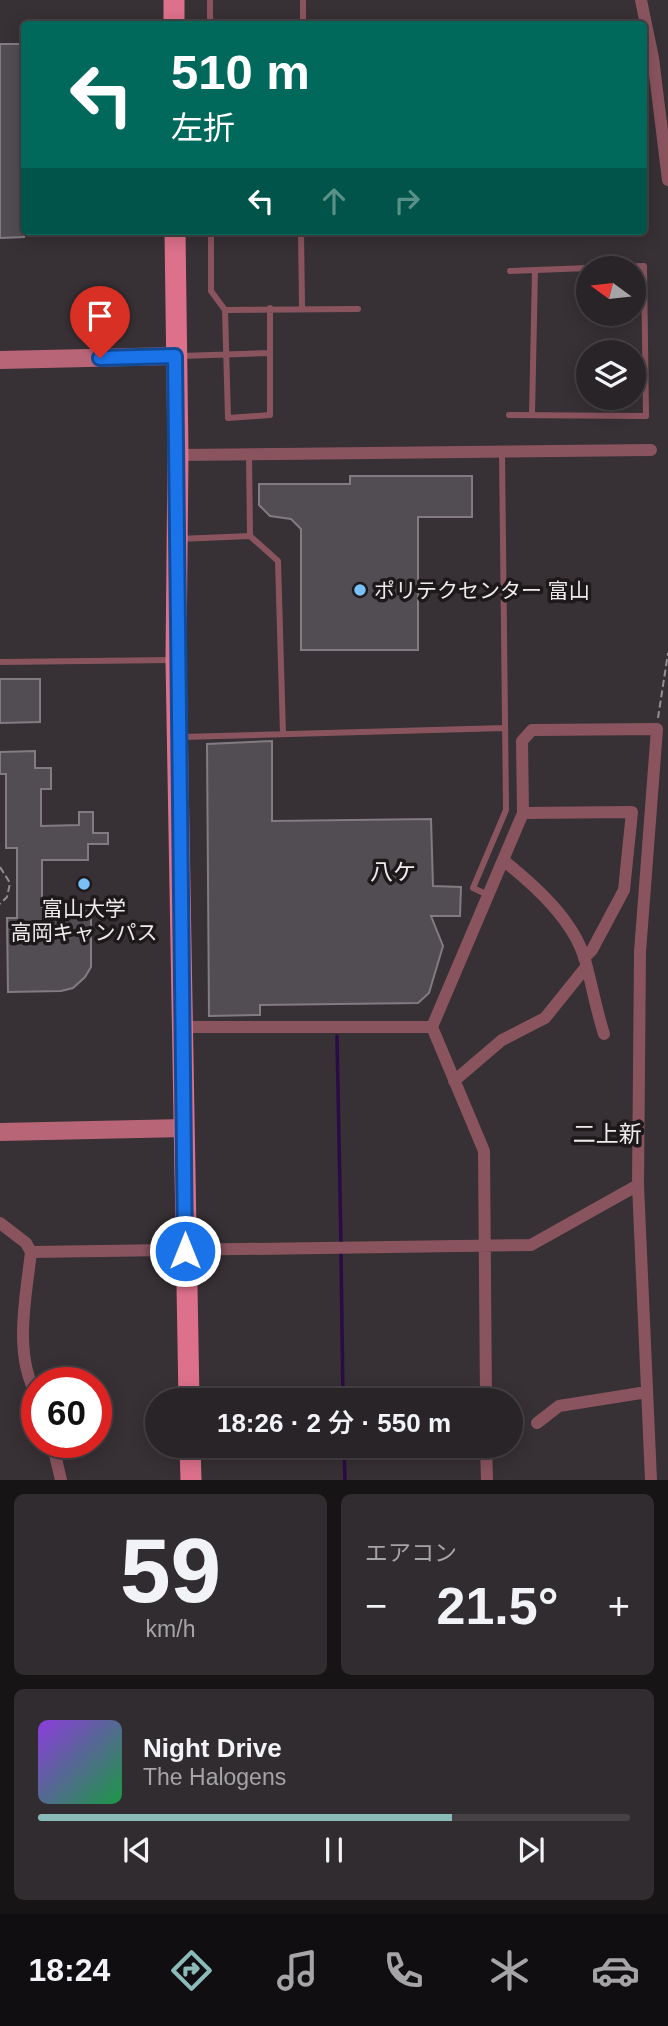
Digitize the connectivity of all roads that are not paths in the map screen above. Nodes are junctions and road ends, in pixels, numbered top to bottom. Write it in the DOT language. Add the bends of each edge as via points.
graph roads {
  1 [pos="174,0"];
  2 [pos="210,0"];
  3 [pos="303,0"];
  4 [pos="641,0"];
  5 [pos="174,21"];
  6 [pos="210,21"];
  7 [pos="303,21"];
  8 [pos="645,21"];
  9 [pos="647,29"];
  10 [pos="668,180"];
  11 [pos="175,235"];
  12 [pos="211,235"];
  13 [pos="302,235"];
  14 [pos="576,269"];
  15 [pos="535,270"];
  16 [pos="510,271"];
  17 [pos="302,307"];
  18 [pos="270,309"];
  19 [pos="358,309"];
  20 [pos="225,310"];
  21 [pos="645,326"];
  22 [pos="270,353"];
  23 [pos="226,355"];
  24 [pos="175,356"];
  25 [pos="0,360"];
  26 [pos="509,415"];
  27 [pos="533,415"];
  28 [pos="651,450"];
  29 [pos="502,451"];
  30 [pos="249,454"];
  31 [pos="178,455"];
  32 [pos="250,536"];
  33 [pos="177,539"];
  34 [pos="176,660"];
  35 [pos="0,662"];
  36 [pos="505,728"];
  37 [pos="283,734"];
  38 [pos="178,737"];
  39 [pos="523,813"];
  40 [pos="503,860"];
  41 [pos="488,895"];
  42 [pos="585,963"];
  43 [pos="183,1027"];
  44 [pos="432,1027"];
  45 [pos="604,1034"];
  46 [pos="454,1080"];
  47 [pos="185,1128"];
  48 [pos="0,1132"];
  49 [pos="638,1185"];
  50 [pos="0,1223"];
  51 [pos="484,1247"];
  52 [pos="185,1251"];
  53 [pos="31,1252"];
  54 [pos="27,1367"];
  55 [pos="189,1388"];
  56 [pos="486,1388"];
  57 [pos="647,1392"];
  58 [pos="537,1423"];
  59 [pos="56,1458"];
  60 [pos="190,1458"];
  61 [pos="486,1458"];
  62 [pos="61,1480"];
  63 [pos="191,1480"];
  64 [pos="486,1480"];
  65 [pos="651,1480"];
  1 -- 5 [label="main road"];
  2 -- 6 [label="lane"];
  3 -- 7 [label="lane"];
  4 -- 8 [label="street"];
  9 -- 10 [label="street"];
  11 -- 24 [label="main road"];
  12 -- 20 [label="lane" via="211,291"];
  13 -- 17 [label="lane"];
  14 -- 15 [label="lane"];
  15 -- 16 [label="lane"];
  15 -- 27 [label="lane"];
  17 -- 18 [label="lane"];
  17 -- 19 [label="lane"];
  18 -- 20 [label="lane"];
  18 -- 22 [label="lane"];
  20 -- 23 [label="lane"];
  21 -- 27 [label="lane" via="646,416"];
  22 -- 23 [label="lane"];
  22 -- 23 [label="lane" via="270,415 228,418"];
  23 -- 24 [label="lane"];
  24 -- 25 [label="street"];
  24 -- 31 [label="main road"];
  26 -- 27 [label="lane"];
  28 -- 29 [label="street"];
  29 -- 30 [label="street"];
  29 -- 36 [label="lane"];
  30 -- 31 [label="street"];
  30 -- 32 [label="lane"];
  31 -- 33 [label="main road"];
  32 -- 33 [label="lane"];
  32 -- 37 [label="lane" via="278,561"];
  33 -- 34 [label="main road"];
  34 -- 35 [label="lane"];
  34 -- 38 [label="main road"];
  36 -- 37 [label="lane"];
  36 -- 41 [label="lane" via="506,810 473,888"];
  37 -- 38 [label="lane"];
  38 -- 43 [label="main road"];
  39 -- 40 [label="street"];
  39 -- 42 [label="street" via="632,812 624,890"];
  39 -- 49 [label="street" via="522,741 532,730 657,729 640,952"];
  40 -- 41 [label="street"];
  40 -- 42 [label="street" via="569,925"];
  41 -- 44 [label="street"];
  42 -- 45 [label="street"];
  42 -- 46 [label="street" via="545,1018 502,1040"];
  43 -- 44 [label="street"];
  43 -- 47 [label="main road"];
  44 -- 46 [label="street"];
  46 -- 51 [label="street" via="484,1151"];
  47 -- 48 [label="street"];
  47 -- 52 [label="main road"];
  49 -- 51 [label="street" via="531,1245"];
  49 -- 57 [label="street"];
  50 -- 53 [label="street"];
  51 -- 52 [label="street"];
  51 -- 56 [label="street"];
  52 -- 53 [label="street"];
  52 -- 55 [label="main road"];
  53 -- 54 [label="street" via="22,1325"];
  57 -- 58 [label="street" via="559,1406"];
  57 -- 65 [label="street"];
  59 -- 62 [label="street"];
  60 -- 63 [label="main road"];
  61 -- 64 [label="street"];
}
